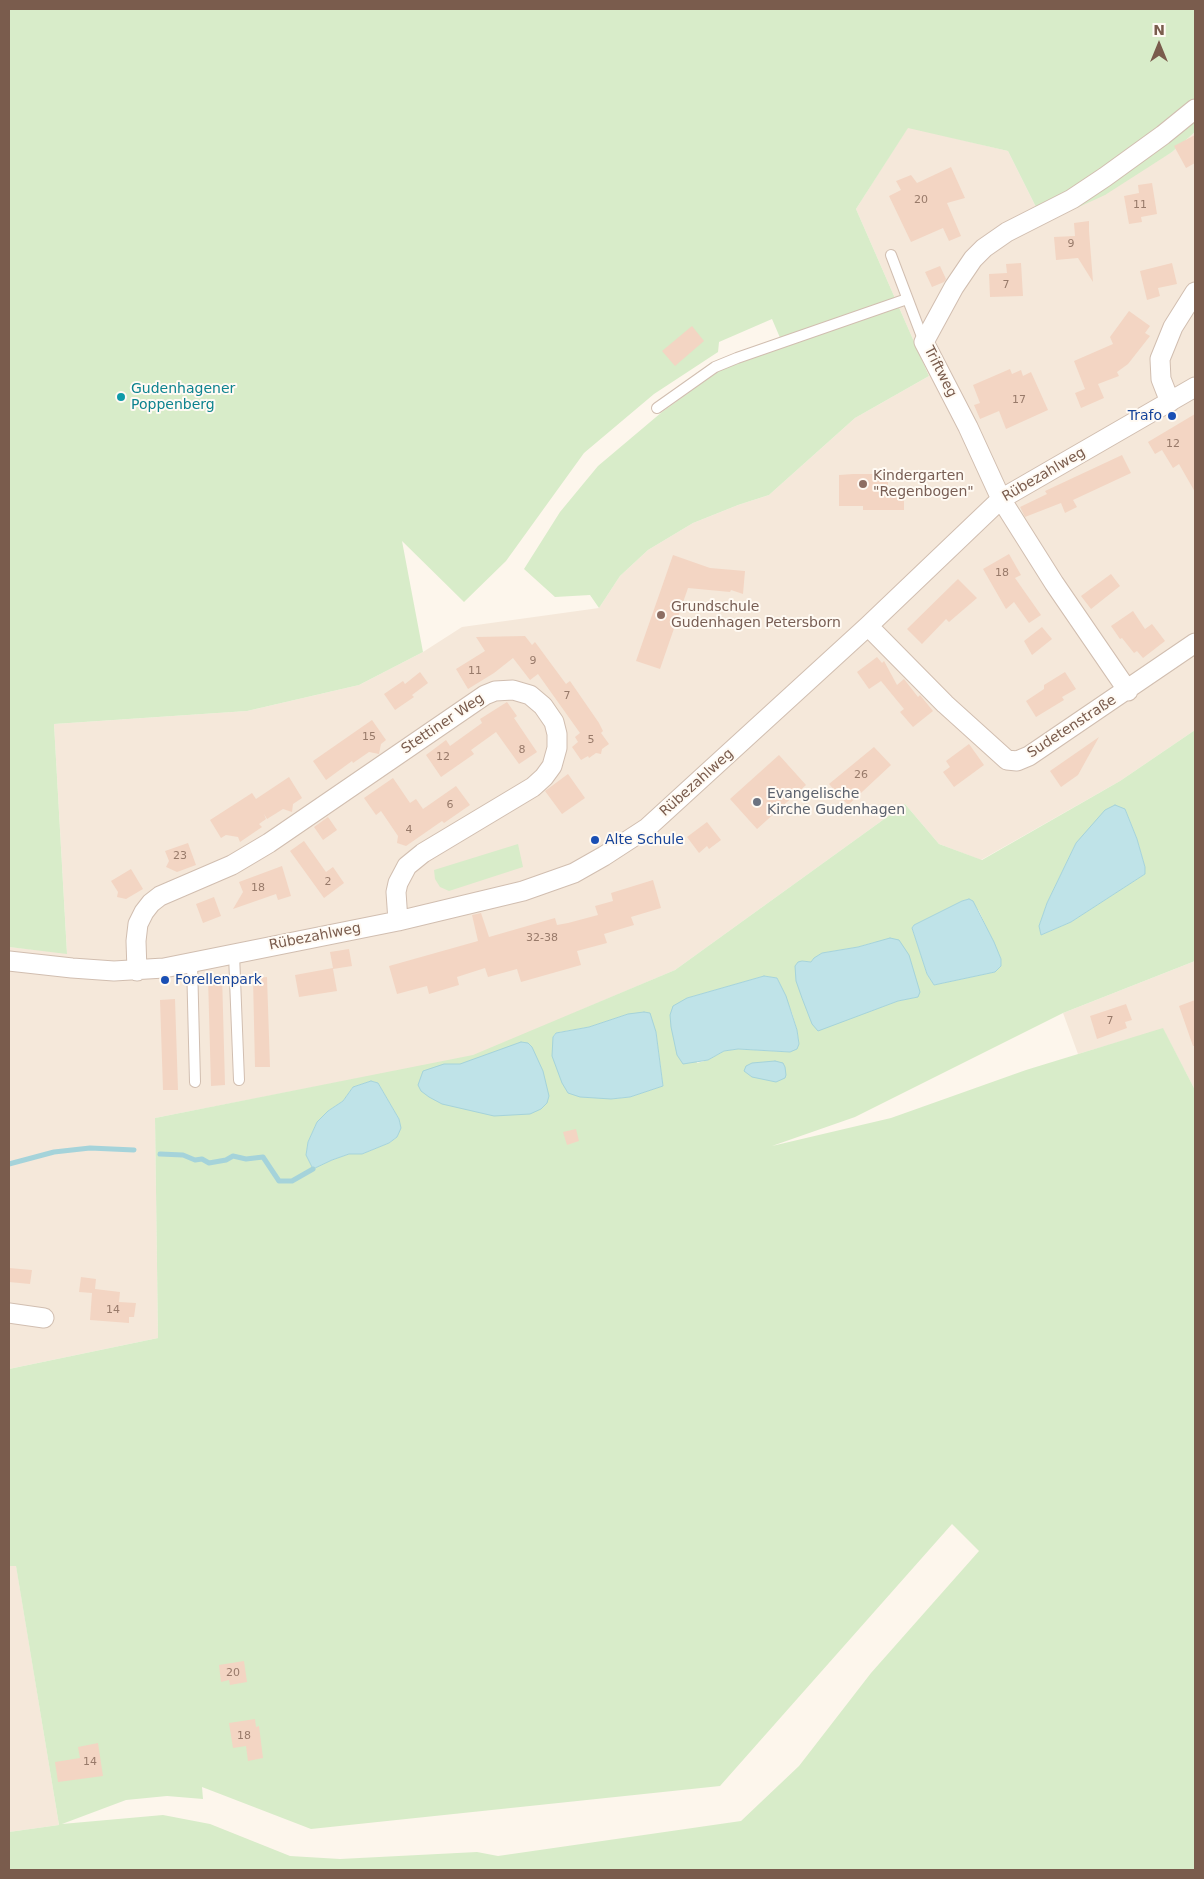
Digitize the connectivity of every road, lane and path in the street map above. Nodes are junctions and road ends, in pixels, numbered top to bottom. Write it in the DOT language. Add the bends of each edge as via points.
graph roads {
  1 [pos="1195,109"];
  2 [pos="891,255"];
  3 [pos="1195,292"];
  4 [pos="906,299"];
  5 [pos="924,342"];
  6 [pos="1195,387"];
  7 [pos="1170,402"];
  8 [pos="657,408"];
  9 [pos="1001,499"];
  10 [pos="868,626"];
  11 [pos="1195,643"];
  12 [pos="1128,691"];
  13 [pos="398,921"];
  14 [pos="234,954"];
  15 [pos="9,961"];
  16 [pos="192,962"];
  17 [pos="137,971"];
  18 [pos="239,1080"];
  19 [pos="195,1082"];
  20 [pos="9,1313"];
  21 [pos="44,1318"];
  1 -- 5 [label="street, Triftweg" via="1149,146 1072,199 1007,232 984,248 959,279"];
  2 -- 4 [label="lane"];
  3 -- 7 [label="street" via="1173,327 1160,359 1161,379"];
  4 -- 5 [label="lane"];
  4 -- 8 [label="lane" via="715,367"];
  5 -- 9 [label="street, Triftweg"];
  6 -- 7 [label="street, Rübezahlweg"];
  7 -- 9 [label="street, Rübezahlweg"];
  9 -- 10 [label="street, Rübezahlweg"];
  9 -- 12 [label="street, Triftweg"];
  10 -- 12 [label="street, Sudetenstraße" via="945,704 1007,760 1017,761 1029,756"];
  10 -- 13 [label="street, Rübezahlweg" via="647,828 594,863 559,879 523,890"];
  11 -- 12 [label="street, Sudetenstraße"];
  13 -- 14 [label="street, Rübezahlweg"];
  13 -- 17 [label="street, Stettiner Weg" via="396,892 407,866 423,853 533,787 552,766 557,748 554,722 544,706 530,695 513,690 485,695 258,850 160,896 151,903 138,924"];
  14 -- 16 [label="street, Rübezahlweg"];
  14 -- 18 [label="lane"];
  15 -- 17 [label="street, Rübezahlweg"];
  16 -- 17 [label="street, Rübezahlweg"];
  16 -- 19 [label="lane"];
  20 -- 21 [label="street"];
}
